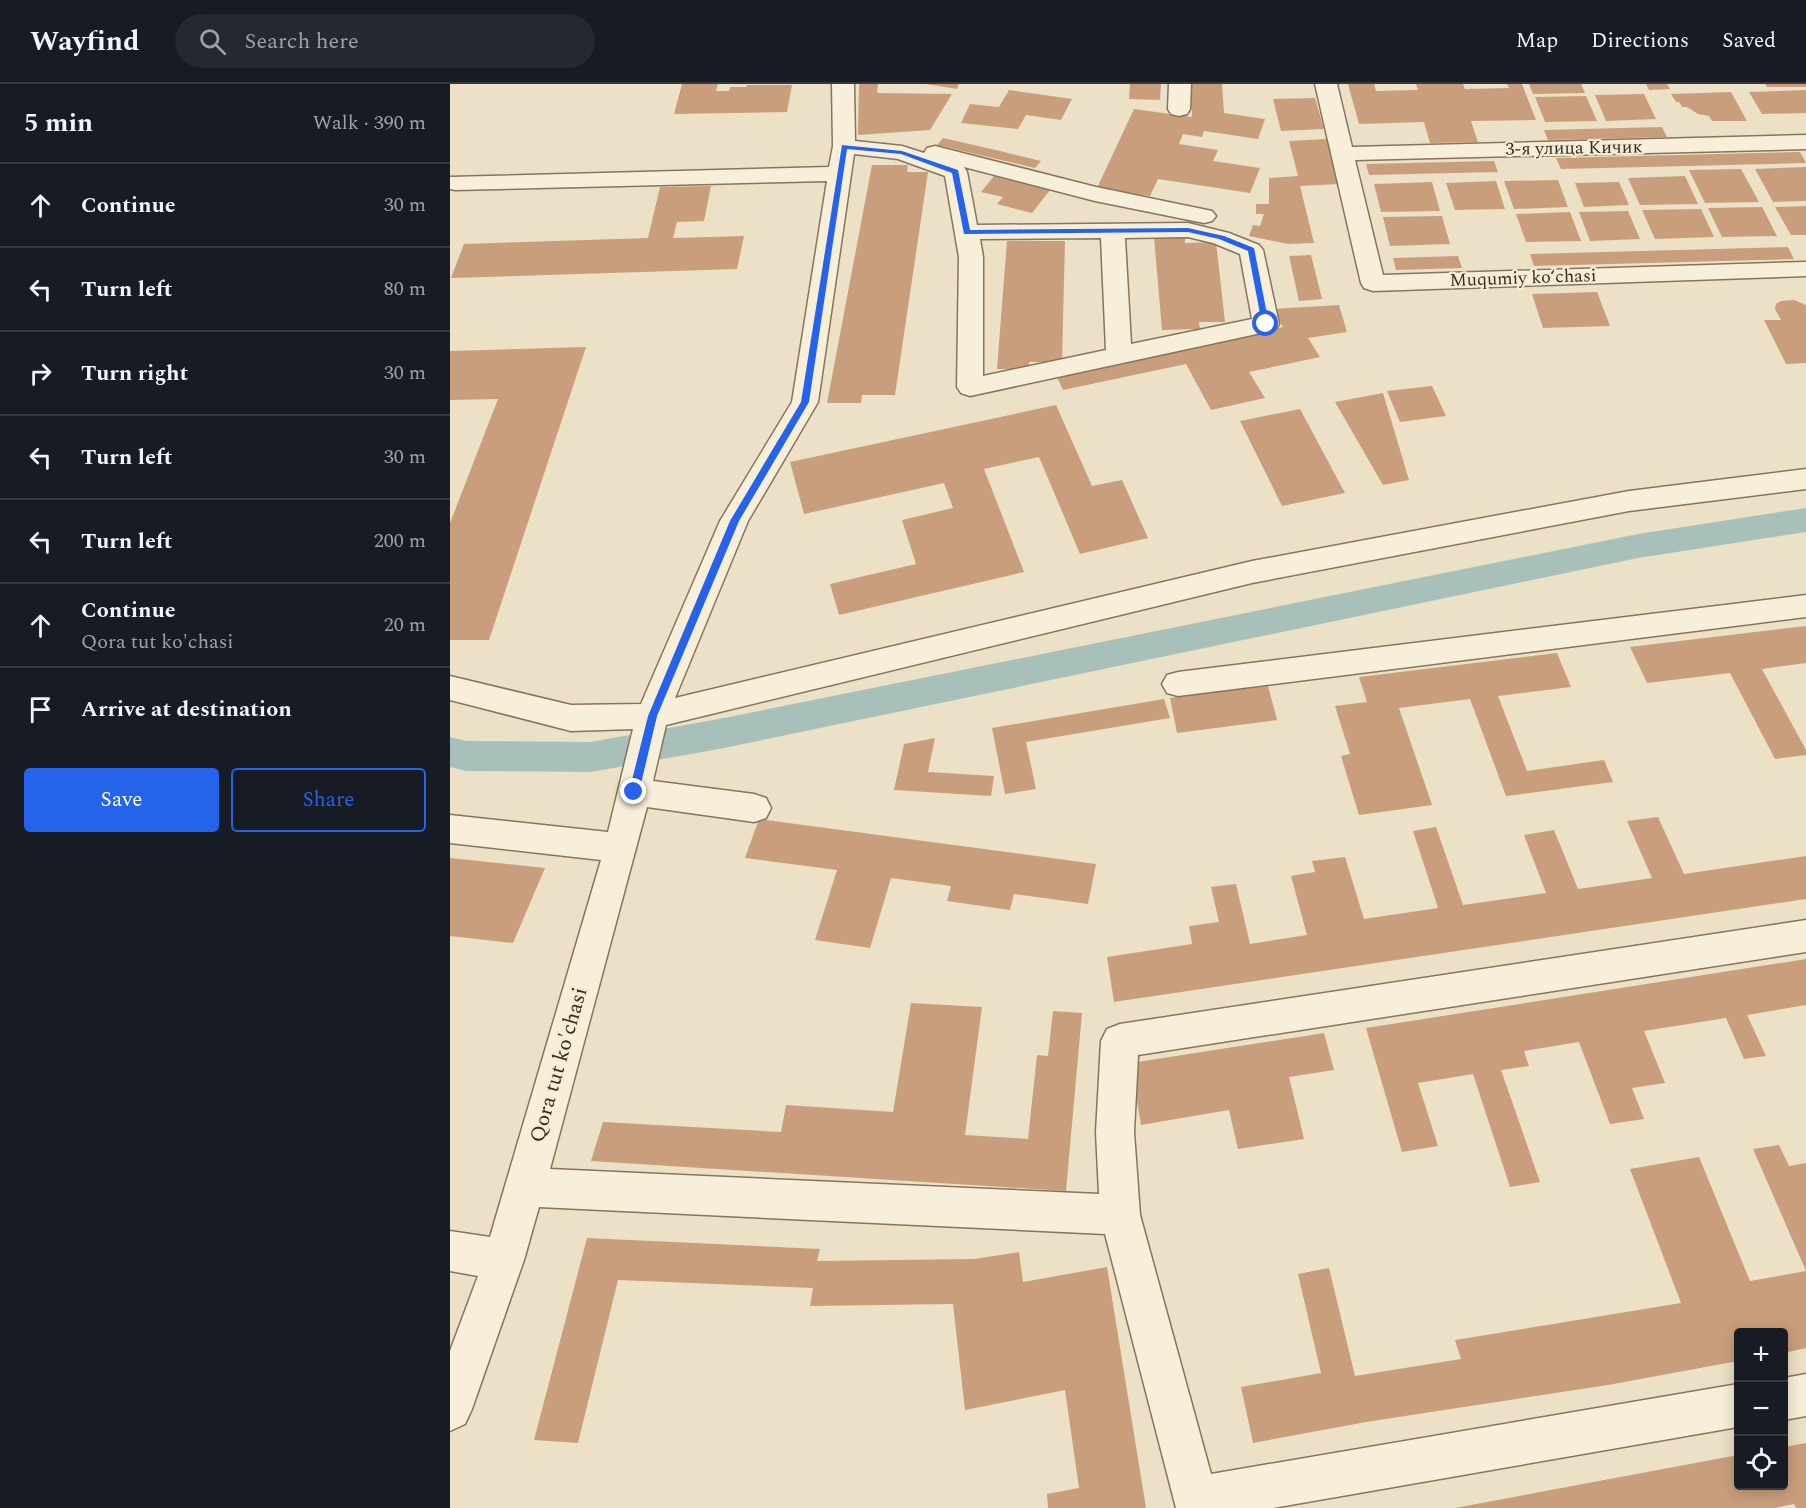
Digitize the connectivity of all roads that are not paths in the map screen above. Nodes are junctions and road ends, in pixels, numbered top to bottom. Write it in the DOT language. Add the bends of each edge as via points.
graph roads {
  1 [pos="843,84"];
  2 [pos="1180,84"];
  3 [pos="1326,84"];
  4 [pos="1179,109"];
  5 [pos="1806,142"];
  6 [pos="844,147"];
  7 [pos="902,153"];
  8 [pos="1341,154"];
  9 [pos="839,174"];
  10 [pos="454,183"];
  11 [pos="1229,221"];
  12 [pos="1113,230"];
  13 [pos="967,232"];
  14 [pos="1806,268"];
  15 [pos="1119,355"];
  16 [pos="1806,479"];
  17 [pos="1806,606"];
  18 [pos="1178,684"];
  19 [pos="450,688"];
  20 [pos="652,717"];
  21 [pos="635,788"];
  22 [pos="754,808"];
  23 [pos="450,829"];
  24 [pos="621,848"];
  25 [pos="1806,936"];
  26 [pos="524,1187"];
  27 [pos="1120,1215"];
  28 [pos="450,1251"];
  29 [pos="504,1260"];
  30 [pos="1806,1395"];
  31 [pos="1788,1398"];
  32 [pos="1734,1407"];
  33 [pos="450,1409"];
  34 [pos="1197,1504"];
  1 -- 6 [label="street, Qora tut ko'chasi"];
  2 -- 4 [label="street"];
  3 -- 8 [label="street"];
  5 -- 8 [label="street, 3-я улица Кичик"];
  6 -- 7 [label="street"];
  6 -- 9 [label="street, Qora tut ko'chasi"];
  7 -- 11 [label="street" via="922,150 1095,194"];
  7 -- 13 [label="street" via="956,172"];
  8 -- 14 [label="street, Muqumiy koʻchasi" via="1373,283"];
  9 -- 10 [label="street"];
  9 -- 20 [label="street, Qora tut ko'chasi" via="805,402 734,521"];
  12 -- 13 [label="street"];
  12 -- 15 [label="street"];
  12 -- 15 [label="street" via="1188,230 1251,250 1266,324"];
  13 -- 15 [label="street" via="971,257 970,387"];
  16 -- 20 [label="street" via="1629,501 1252,572"];
  17 -- 18 [label="street"];
  19 -- 20 [label="street" via="572,718"];
  20 -- 21 [label="street, Qora tut ko'chasi"];
  21 -- 22 [label="street"];
  21 -- 24 [label="street, Qora tut ko'chasi"];
  23 -- 24 [label="street"];
  24 -- 26 [label="street, Qora tut ko'chasi"];
  25 -- 27 [label="street" via="1120,1041 1115,1132"];
  26 -- 27 [label="street"];
  26 -- 29 [label="street, Qora tut ko'chasi"];
  27 -- 34 [label="street"];
  28 -- 29 [label="street"];
  29 -- 33 [label="street, Qora tut ko'chasi"];
  30 -- 31 [label="street"];
  32 -- 34 [label="street"];
}
